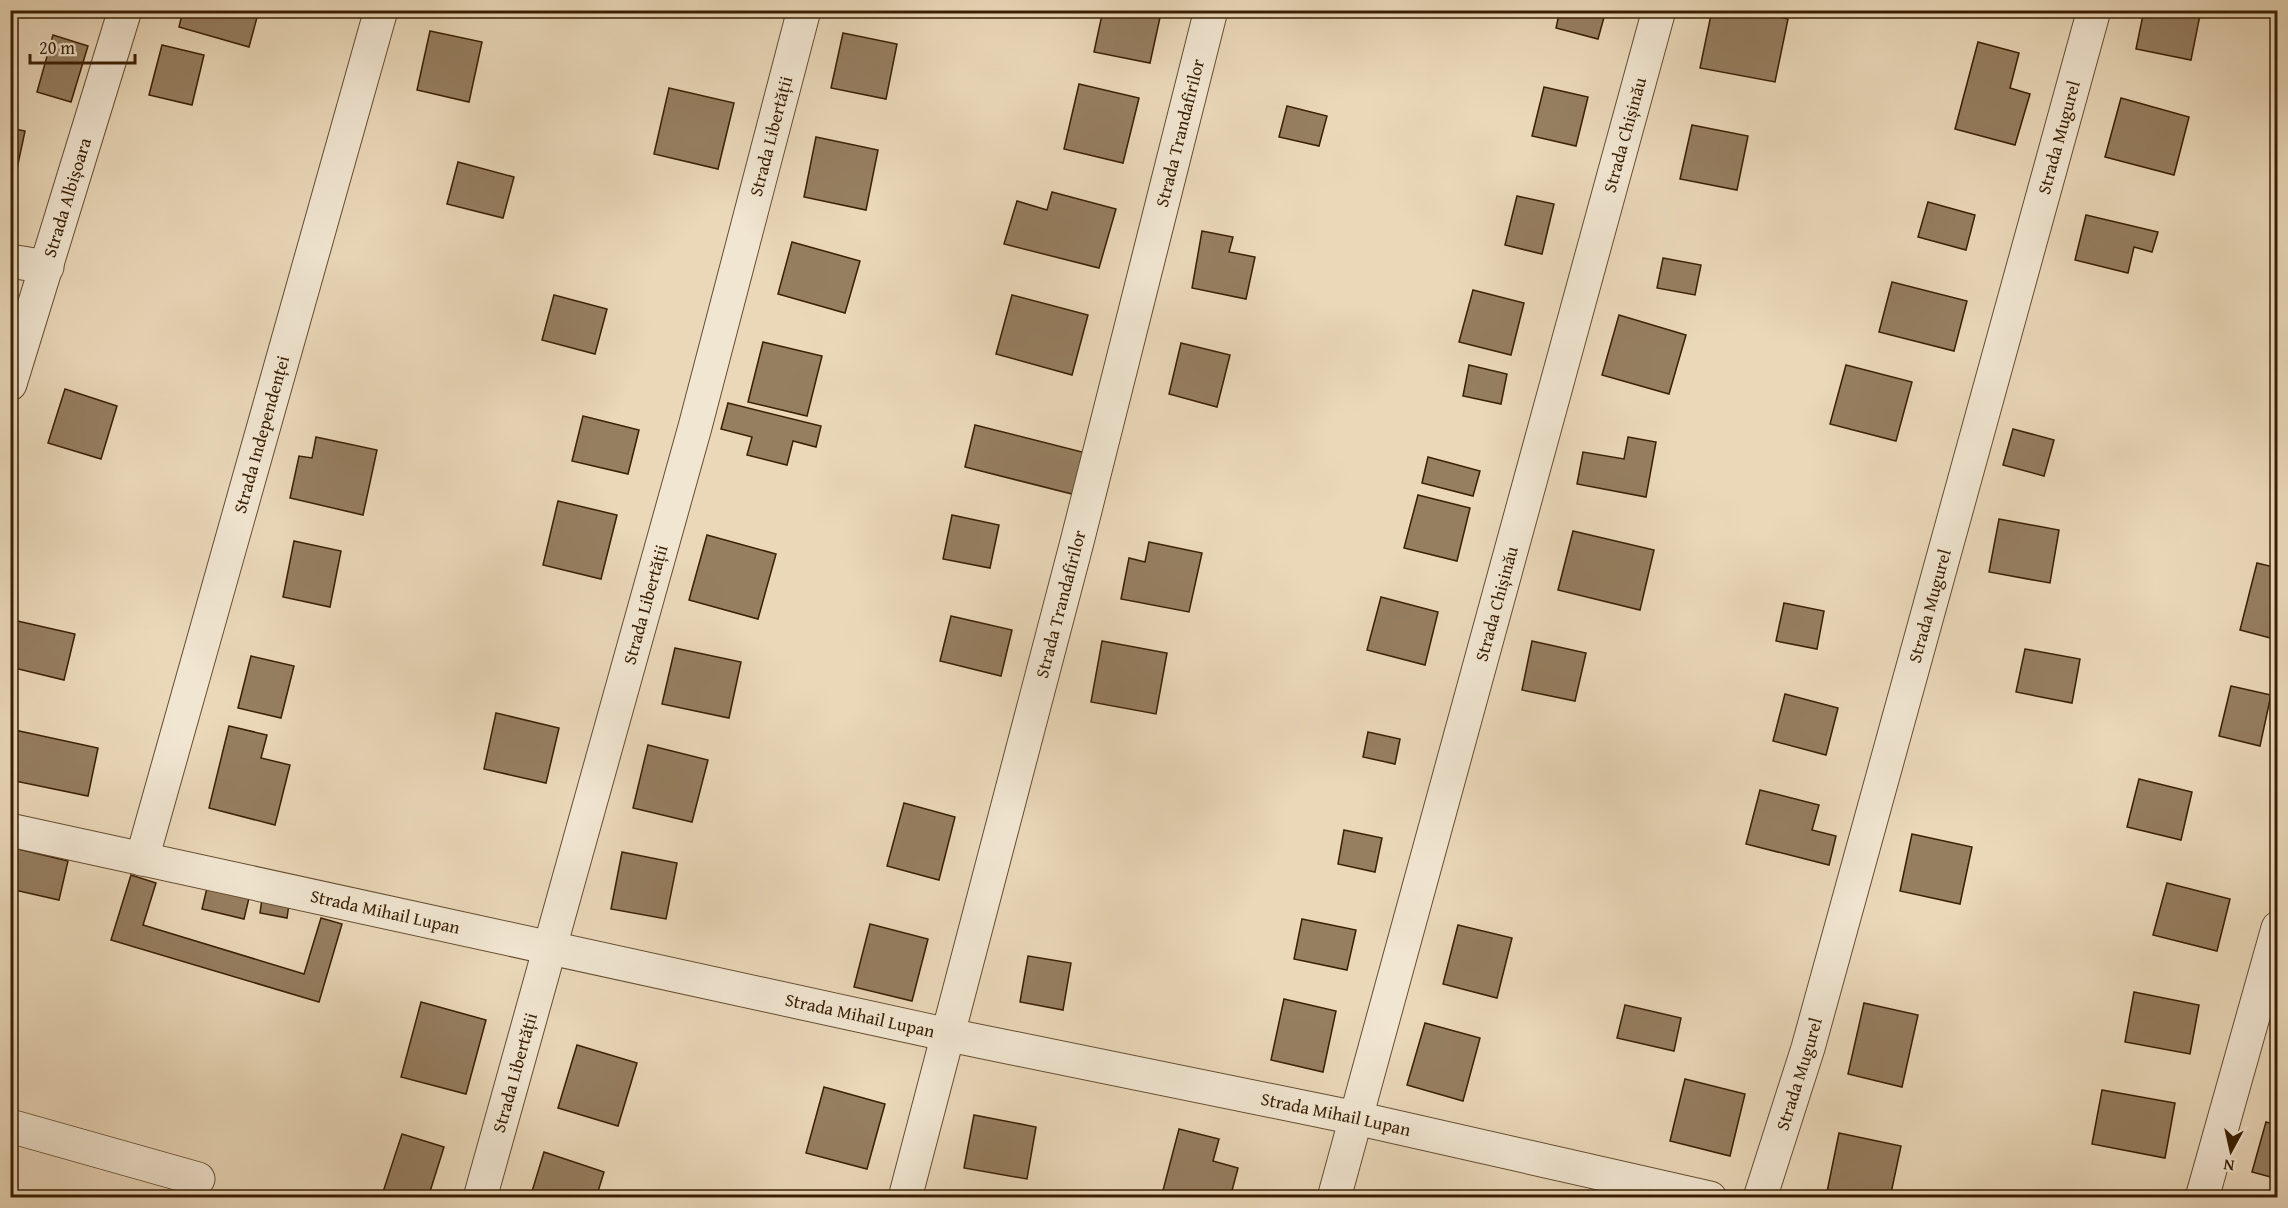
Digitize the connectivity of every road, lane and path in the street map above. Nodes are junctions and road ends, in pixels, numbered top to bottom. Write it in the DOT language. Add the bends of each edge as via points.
graph roads {
  1 [pos="125,10"];
  2 [pos="381,10"];
  3 [pos="804,10"];
  4 [pos="1211,10"];
  5 [pos="1659,10"];
  6 [pos="2094,10"];
  7 [pos="10,261"];
  8 [pos="47,267"];
  9 [pos="10,384"];
  10 [pos="10,830"];
  11 [pos="142,859"];
  12 [pos="2277,928"];
  13 [pos="551,948"];
  14 [pos="949,1035"];
  15 [pos="1356,1118"];
  16 [pos="10,1126"];
  17 [pos="198,1179"];
  18 [pos="480,1197"];
  19 [pos="905,1197"];
  20 [pos="1334,1197"];
  21 [pos="1710,1197"];
  22 [pos="1760,1197"];
  23 [pos="2202,1197"];
  1 -- 8 [label="street, Strada Albișoara"];
  2 -- 11 [label="street, Strada Independenței"];
  3 -- 13 [label="street, Strada Libertății" via="696,427"];
  4 -- 14 [label="street, Strada Trandafirilor"];
  5 -- 15 [label="street, Strada Chișinău"];
  6 -- 22 [label="street, Strada Mugurel" via="1808,1048"];
  7 -- 8 [label="street"];
  8 -- 9 [label="street, Strada Albișoara"];
  10 -- 11 [label="street, Strada Mihail Lupan"];
  11 -- 13 [label="street, Strada Mihail Lupan"];
  12 -- 23 [label="street"];
  13 -- 14 [label="street, Strada Mihail Lupan"];
  13 -- 18 [label="street, Strada Libertății"];
  14 -- 15 [label="street, Strada Mihail Lupan"];
  14 -- 19 [label="street, Strada Trandafirilor"];
  15 -- 20 [label="street, Strada Chișinău"];
  15 -- 21 [label="street, Strada Mihail Lupan"];
  16 -- 17 [label="street"];
}
